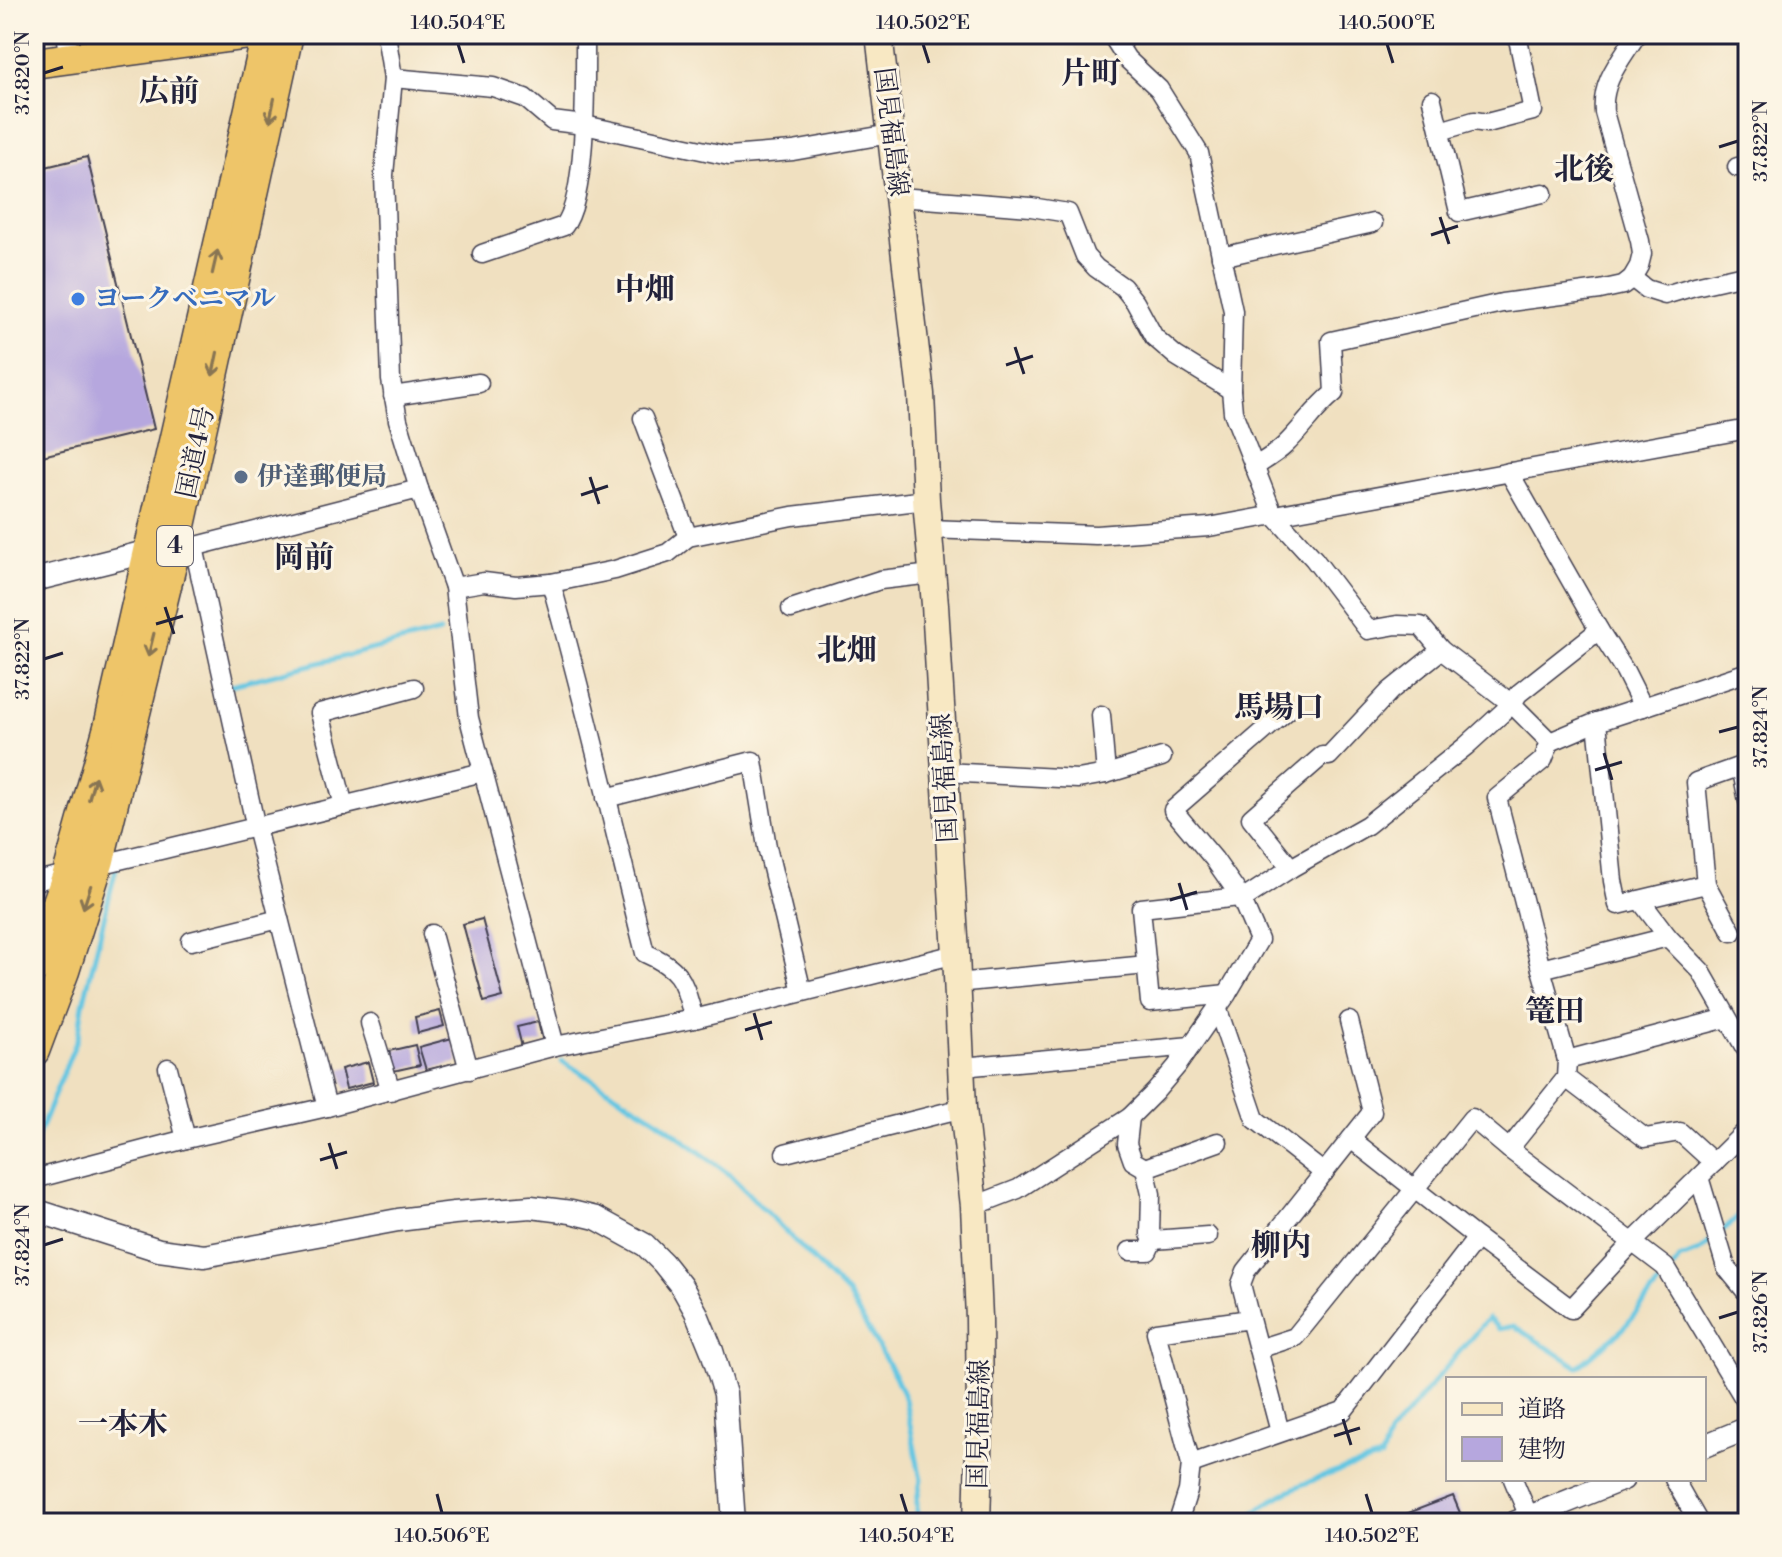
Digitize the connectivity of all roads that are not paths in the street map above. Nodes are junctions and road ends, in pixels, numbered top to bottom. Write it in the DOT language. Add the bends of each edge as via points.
graph roads {
  1 [pos="250,34"];
  2 [pos="267,34"];
  3 [pos="288,34"];
  4 [pos="386,34"];
  5 [pos="585,34"];
  6 [pos="879,34"];
  7 [pos="1111,34"];
  8 [pos="1517,34"];
  9 [pos="1637,34"];
  10 [pos="68,46"];
  11 [pos="34,63"];
  12 [pos="393,78"];
  13 [pos="1432,100"];
  14 [pos="584,125"];
  15 [pos="1440,131"];
  16 [pos="890,134"];
  17 [pos="1543,193"];
  18 [pos="899,197"];
  19 [pos="1373,223"];
  20 [pos="482,254"];
  21 [pos="1221,257"];
  22 [pos="1748,274"];
  23 [pos="1632,278"];
  24 [pos="479,383"];
  25 [pos="1231,390"];
  26 [pos="393,396"];
  27 [pos="643,418"];
  28 [pos="1748,429"];
  29 [pos="1254,467"];
  30 [pos="1509,472"];
  31 [pos="419,489"];
  32 [pos="926,500"];
  33 [pos="1273,514"];
  34 [pos="928,529"];
  35 [pos="688,537"];
  36 [pos="173,550"];
  37 [pos="932,574"];
  38 [pos="34,580"];
  39 [pos="551,583"];
  40 [pos="454,587"];
  41 [pos="791,609"];
  42 [pos="1599,630"];
  43 [pos="1441,650"];
  44 [pos="1748,672"];
  45 [pos="414,688"];
  46 [pos="1512,704"];
  47 [pos="1643,707"];
  48 [pos="1288,710"];
  49 [pos="1101,715"];
  50 [pos="1597,722"];
  51 [pos="1550,742"];
  52 [pos="1162,757"];
  53 [pos="1744,765"];
  54 [pos="483,772"];
  55 [pos="944,772"];
  56 [pos="1106,774"];
  57 [pos="606,798"];
  58 [pos="1748,801"];
  59 [pos="344,806"];
  60 [pos="259,829"];
  61 [pos="99,860"];
  62 [pos="1291,868"];
  63 [pos="68,874"];
  64 [pos="34,881"];
  65 [pos="1706,884"];
  66 [pos="1240,896"];
  67 [pos="1640,900"];
  68 [pos="279,919"];
  69 [pos="1732,932"];
  70 [pos="432,934"];
  71 [pos="1668,937"];
  72 [pos="191,941"];
  73 [pos="956,954"];
  74 [pos="1147,965"];
  75 [pos="34,969"];
  76 [pos="1541,969"];
  77 [pos="956,983"];
  78 [pos="802,992"];
  79 [pos="1222,1000"];
  80 [pos="1727,1018"];
  81 [pos="694,1019"];
  82 [pos="1349,1021"];
  83 [pos="370,1023"];
  84 [pos="555,1046"];
  85 [pos="1191,1046"];
  86 [pos="1745,1048"];
  87 [pos="34,1051"];
  88 [pos="962,1067"];
  89 [pos="168,1068"];
  90 [pos="1566,1069"];
  91 [pos="469,1070"];
  92 [pos="391,1091"];
  93 [pos="327,1107"];
  94 [pos="963,1108"];
  95 [pos="1130,1117"];
  96 [pos="1748,1129"];
  97 [pos="186,1139"];
  98 [pos="1351,1139"];
  99 [pos="1218,1142"];
  100 [pos="1509,1149"];
  101 [pos="785,1153"];
  102 [pos="1714,1163"];
  103 [pos="1145,1168"];
  104 [pos="1324,1173"];
  105 [pos="1699,1177"];
  106 [pos="34,1179"];
  107 [pos="1414,1188"];
  108 [pos="974,1206"];
  109 [pos="34,1210"];
  110 [pos="1208,1236"];
  111 [pos="1477,1238"];
  112 [pos="1153,1240"];
  113 [pos="1632,1243"];
  114 [pos="1130,1251"];
  115 [pos="1740,1271"];
  116 [pos="1748,1294"];
  117 [pos="1250,1319"];
  118 [pos="1258,1349"];
  119 [pos="1748,1405"];
  120 [pos="1748,1428"];
  121 [pos="1280,1432"];
  122 [pos="1706,1445"];
  123 [pos="1191,1464"];
  124 [pos="1513,1481"];
  125 [pos="1618,1481"];
  126 [pos="1675,1481"];
  127 [pos="1522,1520"];
  128 [pos="734,1523"];
  129 [pos="977,1523"];
  130 [pos="1175,1523"];
  131 [pos="1699,1523"];
  1 -- 10 [label="highway"];
  36 -- 2 [label="highway, 国道4号 / 4, one-way"];
  3 -- 36 [label="highway, 国道4号 / 4, one-way"];
  4 -- 12 [label="street"];
  5 -- 14 [label="street"];
  6 -- 16 [label="main road, 国見福島線"];
  7 -- 21 [label="street" via="1127,59 1159,89 1199,153"];
  8 -- 15 [label="street" via="1533,111"];
  9 -- 23 [label="street" via="1602,97 1640,241 1642,254"];
  10 -- 11 [label="highway"];
  12 -- 14 [label="street" via="493,87 525,98 552,121"];
  12 -- 26 [label="street" via="384,175"];
  13 -- 15 [label="street"];
  14 -- 16 [label="street" via="729,156"];
  14 -- 20 [label="street" via="577,188 564,226"];
  15 -- 17 [label="street" via="1459,212"];
  16 -- 18 [label="main road, 国見福島線"];
  18 -- 25 [label="street" via="1068,213 1085,256 1123,287 1154,337"];
  18 -- 32 [label="main road, 国見福島線" via="921,394"];
  19 -- 21 [label="street"];
  21 -- 25 [label="street" via="1233,311"];
  22 -- 23 [label="street" via="1665,295"];
  23 -- 29 [label="street" via="1600,290 1502,303 1331,341 1334,393 1286,444"];
  24 -- 26 [label="street"];
  25 -- 29 [label="street" via="1233,412"];
  26 -- 31 [label="street"];
  27 -- 35 [label="street"];
  28 -- 30 [label="street"];
  29 -- 33 [label="street"];
  30 -- 33 [label="street"];
  30 -- 42 [label="street"];
  31 -- 36 [label="street"];
  31 -- 40 [label="street"];
  32 -- 34 [label="main road, 国見福島線"];
  32 -- 35 [label="street" via="792,516"];
  33 -- 34 [label="street" via="1209,527 1096,535"];
  33 -- 43 [label="street" via="1368,630 1421,626"];
  34 -- 37 [label="main road, 国見福島線"];
  35 -- 39 [label="street" via="668,553"];
  36 -- 38 [label="street"];
  36 -- 60 [label="street"];
  36 -- 61 [label="highway, 国道4号 / 4, one-way"];
  63 -- 36 [label="highway, 国道4号 / 4, one-way" via="109,727"];
  37 -- 41 [label="street" via="880,580"];
  37 -- 55 [label="main road, 国見福島線"];
  39 -- 40 [label="street"];
  39 -- 57 [label="street"];
  40 -- 54 [label="street" via="469,718"];
  42 -- 46 [label="street"];
  42 -- 47 [label="street"];
  43 -- 46 [label="street"];
  43 -- 62 [label="street" via="1390,691 1329,756 1322,756 1251,818"];
  44 -- 47 [label="street"];
  45 -- 59 [label="street" via="320,713"];
  46 -- 51 [label="street"];
  46 -- 62 [label="street" via="1367,825"];
  47 -- 50 [label="street"];
  48 -- 66 [label="street" via="1173,810"];
  49 -- 56 [label="street"];
  50 -- 51 [label="street"];
  50 -- 67 [label="street" via="1618,905"];
  51 -- 76 [label="street" via="1543,760 1497,798"];
  52 -- 56 [label="street"];
  53 -- 58 [label="street"];
  53 -- 65 [label="street" via="1696,782"];
  54 -- 59 [label="street"];
  54 -- 84 [label="street"];
  55 -- 56 [label="street" via="1078,779"];
  55 -- 73 [label="main road, 国見福島線"];
  57 -- 78 [label="street" via="753,761 767,847"];
  57 -- 81 [label="street" via="645,953 682,978"];
  59 -- 60 [label="street"];
  60 -- 61 [label="street" via="111,862"];
  60 -- 68 [label="street"];
  61 -- 87 [label="highway, 国道4号 / 4, one-way"];
  62 -- 66 [label="street"];
  63 -- 64 [label="street"];
  63 -- 75 [label="highway, 国道4号 / 4"];
  65 -- 67 [label="street"];
  65 -- 69 [label="street"];
  66 -- 74 [label="street" via="1141,908"];
  66 -- 79 [label="street" via="1259,940"];
  67 -- 71 [label="street"];
  68 -- 72 [label="street"];
  68 -- 93 [label="street"];
  70 -- 91 [label="street"];
  71 -- 76 [label="street"];
  71 -- 80 [label="street" via="1701,971"];
  73 -- 77 [label="main road, 国見福島線"];
  73 -- 78 [label="street"];
  74 -- 77 [label="street"];
  74 -- 79 [label="street" via="1150,1002"];
  76 -- 90 [label="street"];
  77 -- 88 [label="main road, 国見福島線"];
  78 -- 81 [label="street"];
  79 -- 85 [label="street"];
  79 -- 104 [label="street" via="1255,1119"];
  80 -- 86 [label="street"];
  80 -- 90 [label="street"];
  81 -- 84 [label="street"];
  82 -- 98 [label="street" via="1372,1112"];
  83 -- 92 [label="street"];
  84 -- 91 [label="street"];
  85 -- 88 [label="street"];
  85 -- 95 [label="street"];
  88 -- 94 [label="main road, 国見福島線"];
  89 -- 97 [label="street"];
  90 -- 100 [label="street"];
  90 -- 102 [label="street" via="1645,1138 1680,1132"];
  91 -- 92 [label="street"];
  92 -- 93 [label="street"];
  93 -- 97 [label="street"];
  94 -- 101 [label="street"];
  94 -- 108 [label="main road, 国見福島線"];
  95 -- 103 [label="street" via="1127,1144 1133,1161"];
  95 -- 108 [label="street" via="1018,1189"];
  96 -- 102 [label="street"];
  97 -- 106 [label="street"];
  98 -- 104 [label="street"];
  98 -- 107 [label="street"];
  99 -- 103 [label="street"];
  100 -- 107 [label="street" via="1472,1118"];
  100 -- 113 [label="street"];
  102 -- 105 [label="street"];
  103 -- 112 [label="street"];
  104 -- 117 [label="street" via="1246,1271 1241,1284"];
  105 -- 113 [label="street"];
  105 -- 115 [label="street" via="1726,1267"];
  107 -- 111 [label="street"];
  107 -- 118 [label="street" via="1295,1337"];
  108 -- 129 [label="main road, 国見福島線"];
  109 -- 128 [label="street" via="159,1250 204,1256 398,1220 484,1210 531,1207 596,1218 645,1245 682,1287 696,1312 725,1394"];
  110 -- 112 [label="street"];
  111 -- 113 [label="street" via="1571,1309"];
  111 -- 121 [label="street" via="1343,1411"];
  112 -- 114 [label="street" via="1148,1251"];
  113 -- 119 [label="street" via="1665,1267"];
  115 -- 116 [label="street"];
  117 -- 118 [label="street"];
  117 -- 123 [label="street" via="1156,1332"];
  118 -- 121 [label="street"];
  120 -- 122 [label="street"];
  121 -- 123 [label="street"];
  123 -- 130 [label="street" via="1188,1491"];
  124 -- 127 [label="street"];
  125 -- 127 [label="street"];
  126 -- 131 [label="street"];
}
